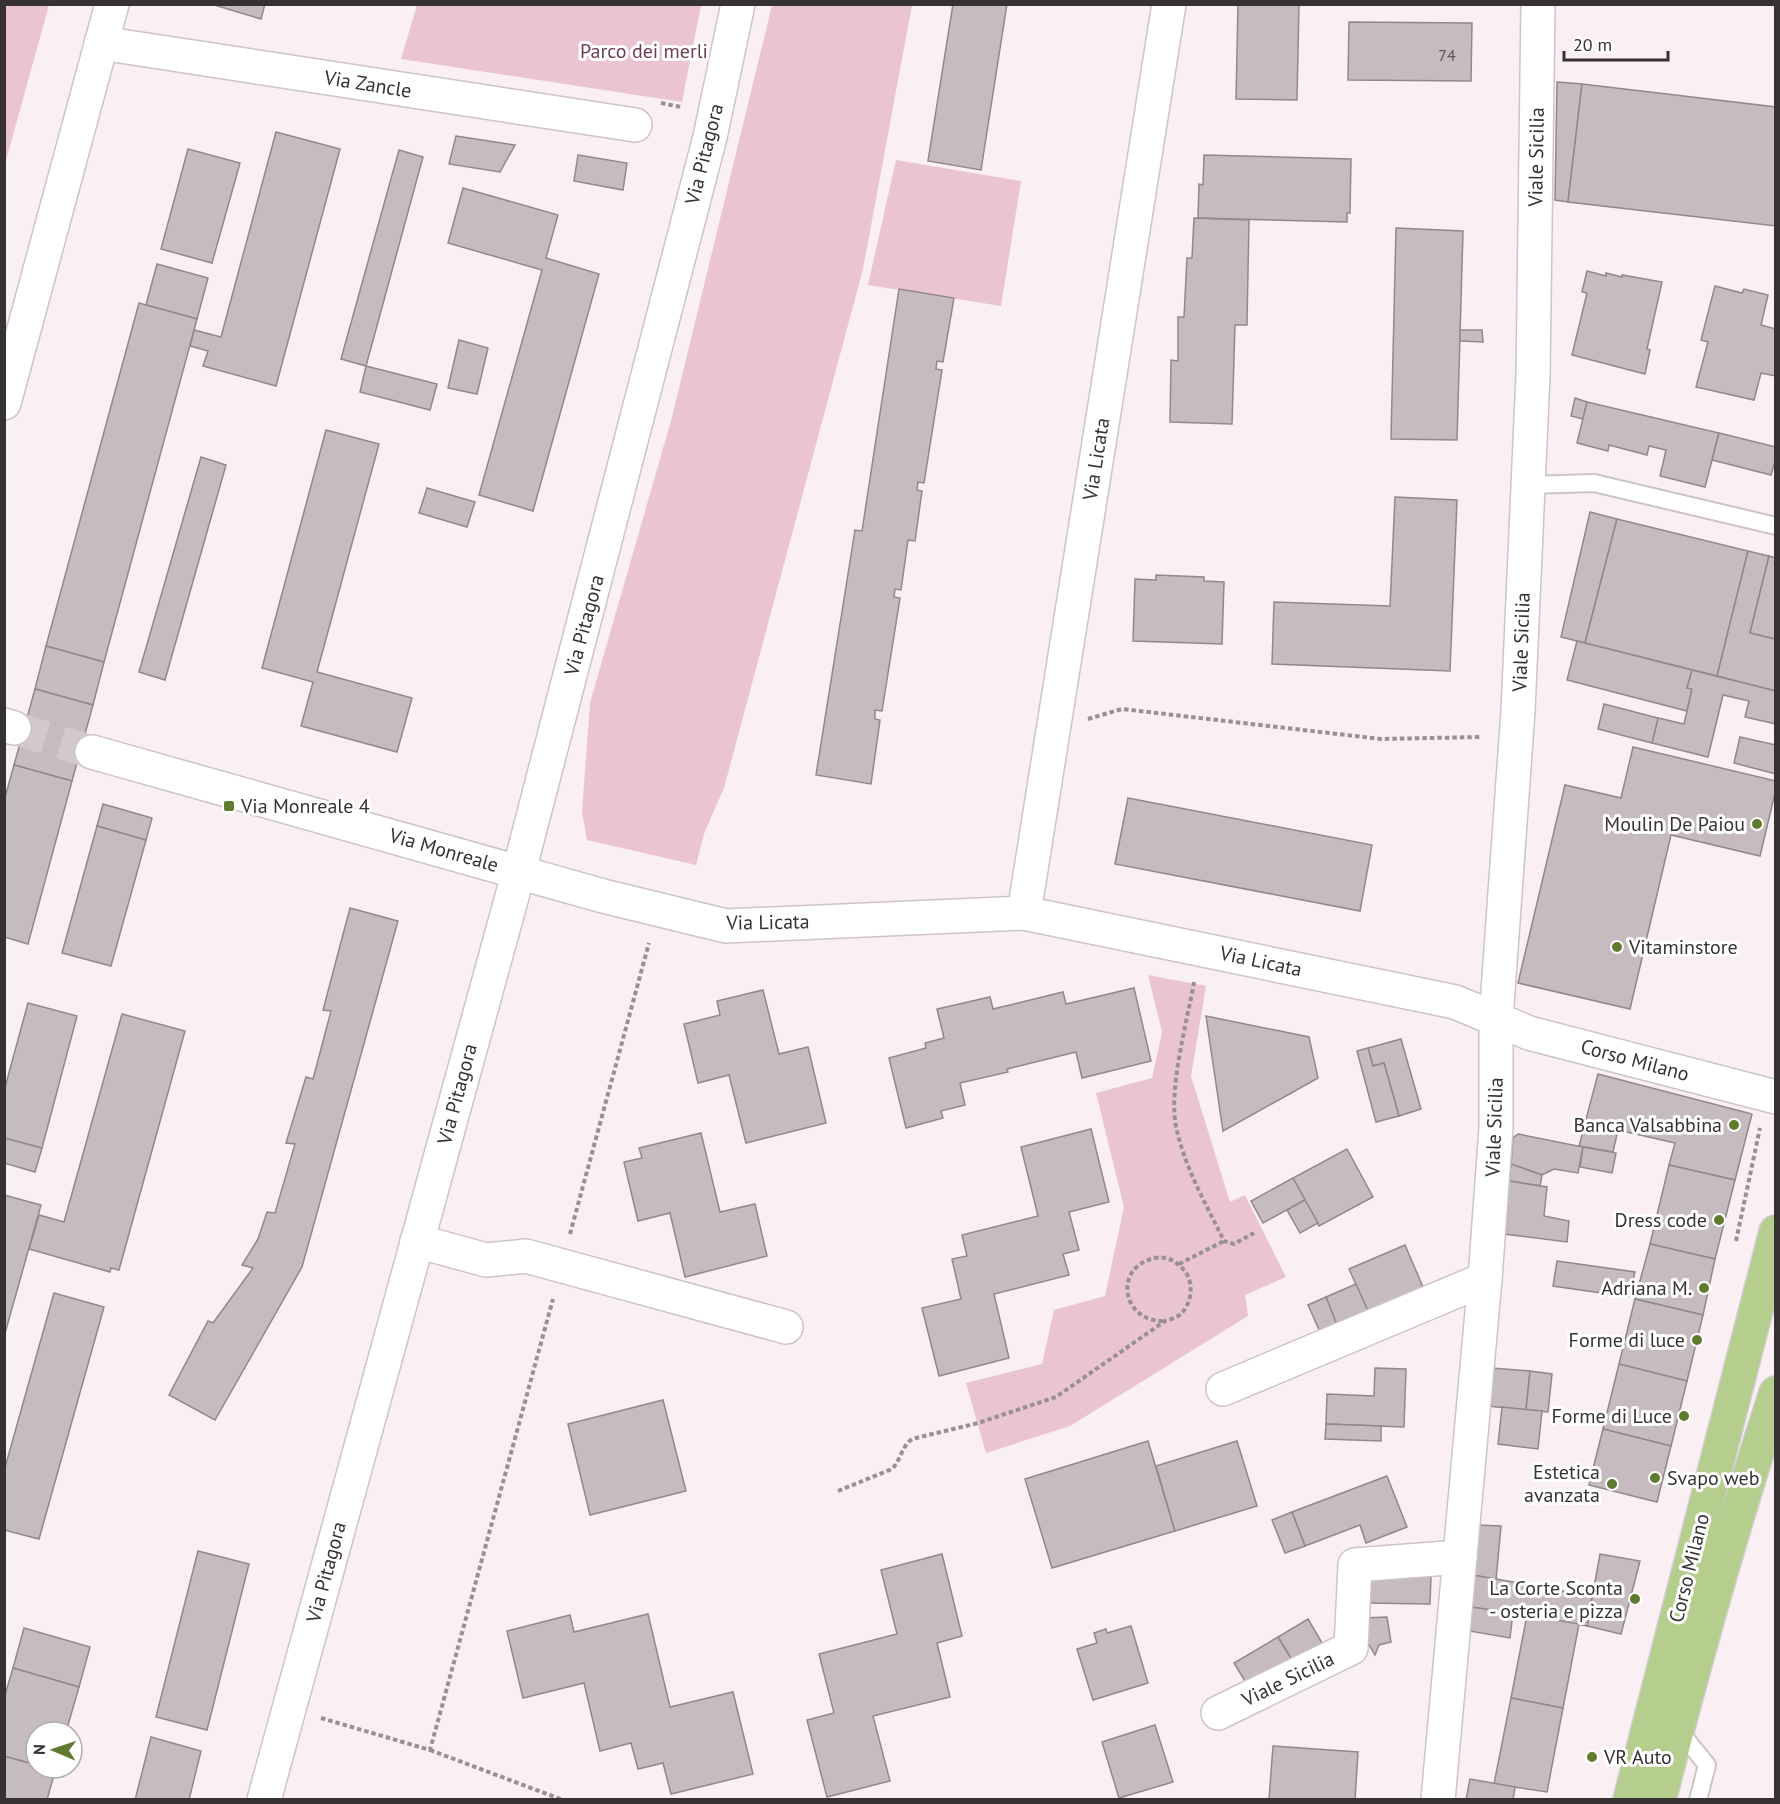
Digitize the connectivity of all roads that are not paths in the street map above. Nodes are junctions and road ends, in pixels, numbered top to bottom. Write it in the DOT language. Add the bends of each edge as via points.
graph roads {
  1 [pos="112,4"];
  2 [pos="738,4"];
  3 [pos="1169,4"];
  4 [pos="1538,4"];
  5 [pos="101,43"];
  6 [pos="635,125"];
  7 [pos="4,403"];
  8 [pos="1528,485"];
  9 [pos="1776,526"];
  10 [pos="92,752"];
  11 [pos="519,871"];
  12 [pos="1024,913"];
  13 [pos="1496,1019"];
  14 [pos="1772,1096"];
  15 [pos="1776,1232"];
  16 [pos="417,1241"];
  17 [pos="1485,1279"];
  18 [pos="786,1327"];
  19 [pos="1223,1389"];
  20 [pos="1776,1393"];
  21 [pos="1460,1557"];
  22 [pos="1218,1713"];
  23 [pos="1677,1728"];
  24 [pos="264,1800"];
  25 [pos="1438,1800"];
  26 [pos="1630,1800"];
  27 [pos="1659,1800"];
  28 [pos="1698,1800"];
  1 -- 5 [label="street"];
  2 -- 11 [label="street, Via Pitagora" via="707,149"];
  3 -- 12 [label="street, Via Licata"];
  4 -- 8 [label="street, Viale Sicilia"];
  5 -- 6 [label="street, Via Zancle"];
  5 -- 7 [label="street"];
  8 -- 9 [label="lane" via="1594,483"];
  8 -- 13 [label="street, Viale Sicilia" via="1518,711"];
  10 -- 11 [label="street, Via Monreale"];
  11 -- 12 [label="street, Via Licata" via="726,926"];
  11 -- 16 [label="street, Via Pitagora"];
  12 -- 13 [label="street, Via Licata" via="1455,1002"];
  13 -- 14 [label="street, Corso Milano" via="1528,1033"];
  13 -- 17 [label="street, Viale Sicilia" via="1497,1128"];
  15 -- 26 [label="main road, Corso Milano"];
  16 -- 18 [label="street" via="486,1260 526,1256"];
  16 -- 24 [label="street, Via Pitagora"];
  17 -- 19 [label="street"];
  17 -- 21 [label="street, Viale Sicilia"];
  20 -- 23 [label="main road, Corso Milano"];
  21 -- 22 [label="street, Viale Sicilia" via="1355,1565 1351,1648"];
  21 -- 25 [label="street, Viale Sicilia"];
  23 -- 27 [label="main road, Corso Milano"];
  23 -- 28 [label="lane" via="1707,1765"];
}
